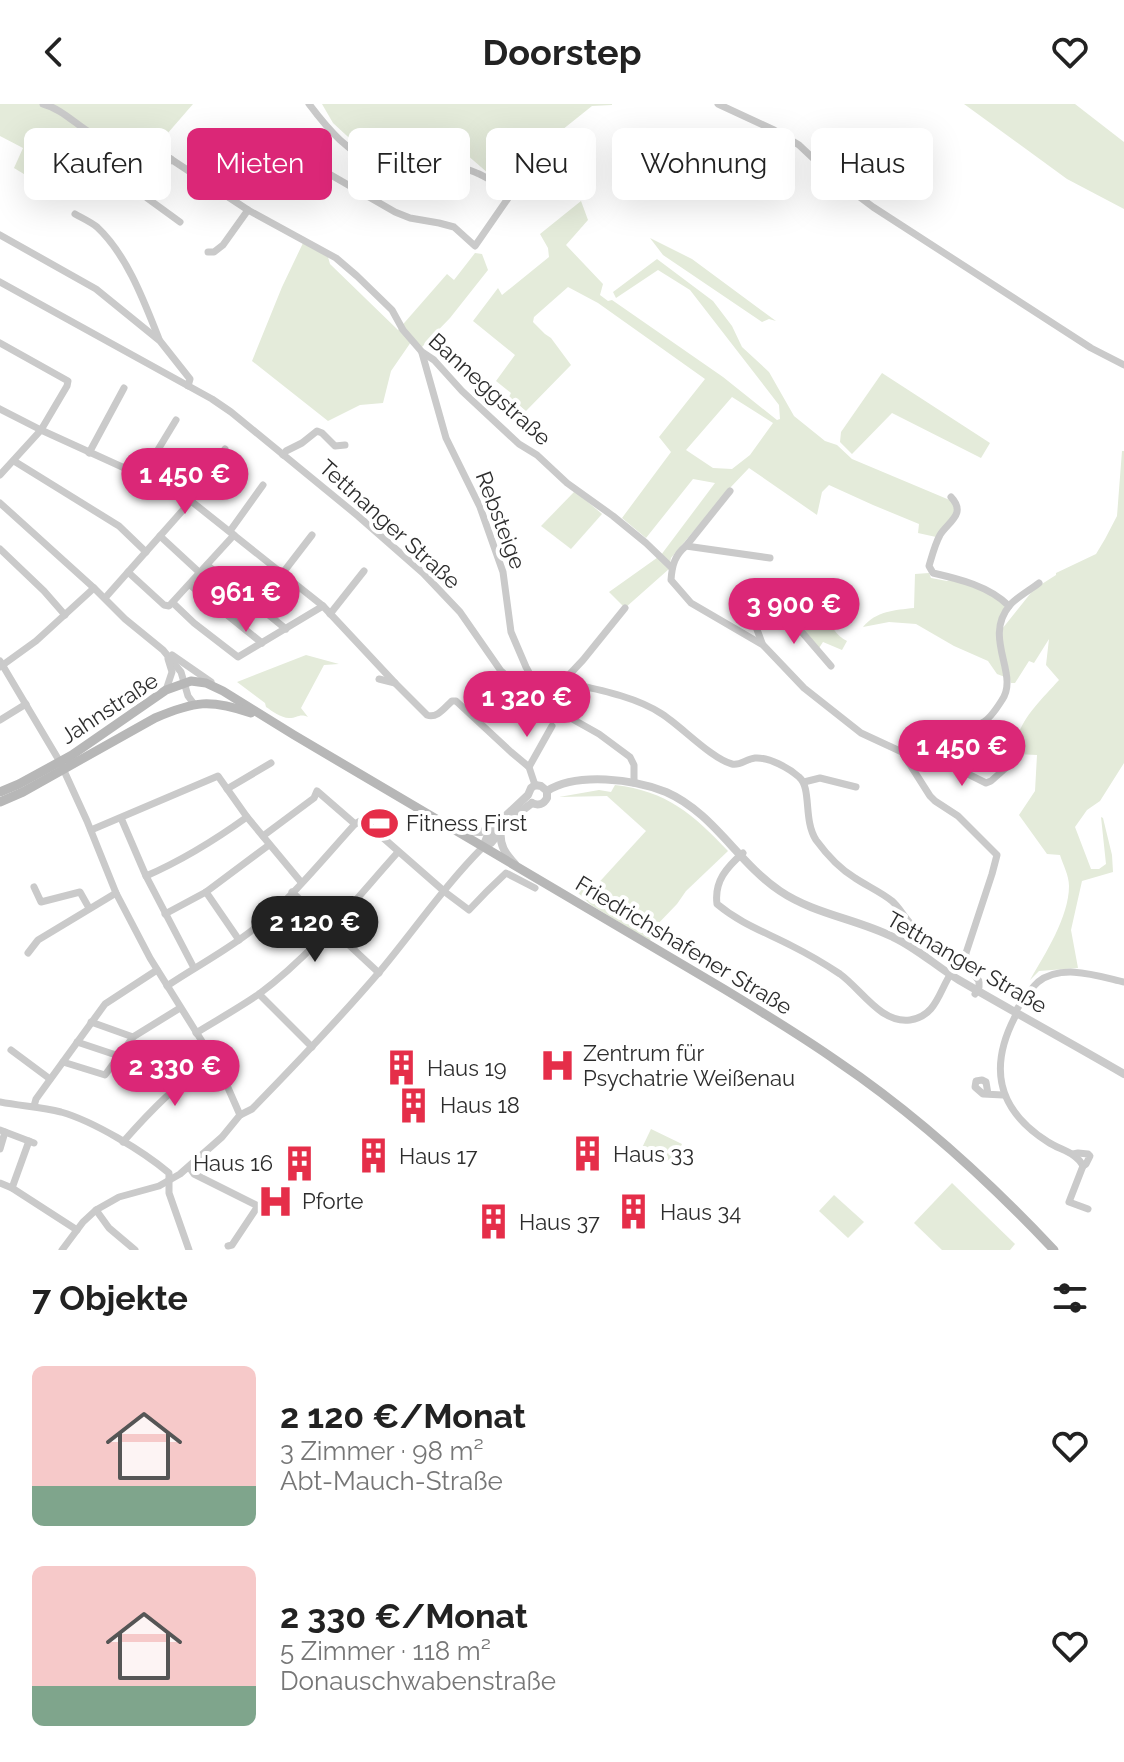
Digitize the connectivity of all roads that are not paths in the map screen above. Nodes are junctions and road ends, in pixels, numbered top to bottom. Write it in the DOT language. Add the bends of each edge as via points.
graph roads {
  1 [pos="43,104"];
  2 [pos="309,104"];
  3 [pos="718,104"];
  4 [pos="84,128"];
  5 [pos="328,128"];
  6 [pos="332,132"];
  7 [pos="171,159"];
  8 [pos="187,169"];
  9 [pos="332,176"];
  10 [pos="150,200"];
  11 [pos="233,200"];
  12 [pos="248,210"];
  13 [pos="75,214"];
  14 [pos="180,222"];
  15 [pos="0,235"];
  16 [pos="208,252"];
  17 [pos="0,282"];
  18 [pos="160,341"];
  19 [pos="0,343"];
  20 [pos="422,352"];
  21 [pos="1124,365"];
  22 [pos="188,386"];
  23 [pos="124,388"];
  24 [pos="0,409"];
  25 [pos="176,420"];
  26 [pos="41,430"];
  27 [pos="345,445"];
  28 [pos="225,449"];
  29 [pos="89,453"];
  30 [pos="283,455"];
  31 [pos="14,461"];
  32 [pos="0,475"];
  33 [pos="142,476"];
  34 [pos="263,485"];
  35 [pos="730,491"];
  36 [pos="951,497"];
  37 [pos="191,501"];
  38 [pos="0,503"];
  39 [pos="232,533"];
  40 [pos="312,535"];
  41 [pos="160,536"];
  42 [pos="686,546"];
  43 [pos="0,549"];
  44 [pos="146,552"];
  45 [pos="770,558"];
  46 [pos="207,565"];
  47 [pos="672,568"];
  48 [pos="364,571"];
  49 [pos="128,572"];
  50 [pos="200,573"];
  51 [pos="282,574"];
  52 [pos="1039,583"];
  53 [pos="190,585"];
  54 [pos="94,588"];
  55 [pos="105,598"];
  56 [pos="173,603"];
  57 [pos="323,606"];
  58 [pos="1009,606"];
  59 [pos="625,608"];
  60 [pos="330,614"];
  61 [pos="65,615"];
  62 [pos="286,629"];
  63 [pos="262,643"];
  64 [pos="763,645"];
  65 [pos="163,650"];
  66 [pos="1,664"];
  67 [pos="831,666"];
  68 [pos="379,679"];
  69 [pos="564,682"];
  70 [pos="184,683"];
  71 [pos="395,683"];
  72 [pos="166,690"];
  73 [pos="223,691"];
  74 [pos="541,703"];
  75 [pos="26,704"];
  76 [pos="194,704"];
  77 [pos="262,717"];
  78 [pos="0,720"];
  79 [pos="552,726"];
  80 [pos="915,742"];
  81 [pos="902,752"];
  82 [pos="271,763"];
  83 [pos="62,766"];
  84 [pos="1008,766"];
  85 [pos="529,767"];
  86 [pos="804,782"];
  87 [pos="634,783"];
  88 [pos="224,785"];
  89 [pos="535,785"];
  90 [pos="856,787"];
  91 [pos="547,791"];
  92 [pos="0,792"];
  93 [pos="530,799"];
  94 [pos="0,802"];
  95 [pos="247,817"];
  96 [pos="121,818"];
  97 [pos="355,824"];
  98 [pos="499,827"];
  99 [pos="91,830"];
  100 [pos="459,831"];
  101 [pos="263,836"];
  102 [pos="269,845"];
  103 [pos="483,847"];
  104 [pos="398,852"];
  105 [pos="741,854"];
  106 [pos="517,867"];
  107 [pos="146,876"];
  108 [pos="301,882"];
  109 [pos="34,887"];
  110 [pos="535,888"];
  111 [pos="206,892"];
  112 [pos="292,892"];
  113 [pos="445,892"];
  114 [pos="116,893"];
  115 [pos="89,908"];
  116 [pos="165,914"];
  117 [pos="330,928"];
  118 [pos="239,940"];
  119 [pos="28,953"];
  120 [pos="194,968"];
  121 [pos="157,970"];
  122 [pos="970,971"];
  123 [pos="379,973"];
  124 [pos="951,973"];
  125 [pos="1124,982"];
  126 [pos="167,986"];
  127 [pos="976,992"];
  128 [pos="259,994"];
  129 [pos="180,1008"];
  130 [pos="1016,1013"];
  131 [pos="91,1022"];
  132 [pos="196,1033"];
  133 [pos="133,1037"];
  134 [pos="77,1042"];
  135 [pos="312,1047"];
  136 [pos="11,1050"];
  137 [pos="119,1056"];
  138 [pos="213,1059"];
  139 [pos="63,1062"];
  140 [pos="1124,1074"];
  141 [pos="50,1079"];
  142 [pos="988,1094"];
  143 [pos="1003,1095"];
  144 [pos="0,1102"];
  145 [pos="34,1106"];
  146 [pos="240,1115"];
  147 [pos="3,1131"];
  148 [pos="123,1142"];
  149 [pos="0,1149"];
  150 [pos="189,1167"];
  151 [pos="168,1180"];
  152 [pos="0,1184"];
  153 [pos="12,1188"];
  154 [pos="1088,1209"];
  155 [pos="96,1210"];
  156 [pos="77,1230"];
  157 [pos="228,1246"];
  158 [pos="62,1250"];
  159 [pos="135,1250"];
  160 [pos="189,1250"];
  161 [pos="1054,1250"];
  1 -- 4 [label="street, Banneggstraße"];
  2 -- 5 [label="street"];
  3 -- 21 [label="street" via="799,145 873,207"];
  6 -- 9 [label="street" via="370,161 474,170 511,194 475,246 454,227 410,218"];
  7 -- 8 [label="street, Banneggstraße"];
  10 -- 14 [label="street"];
  11 -- 12 [label="street, Banneggstraße"];
  12 -- 16 [label="street" via="223,245"];
  12 -- 20 [label="street, Banneggstraße" via="336,258 392,310"];
  13 -- 18 [label="street" via="114,247"];
  15 -- 18 [label="street" via="96,289"];
  17 -- 22 [label="street, Tettnanger Straße"];
  18 -- 22 [label="street" via="190,379"];
  19 -- 26 [label="street" via="68,381"];
  20 -- 47 [label="street, Banneggstraße" via="519,444"];
  20 -- 74 [label="street, Rebsteige" via="446,438 480,507 503,572 511,632"];
  22 -- 30 [label="street, Tettnanger Straße" via="231,412"];
  23 -- 29 [label="street"];
  24 -- 26 [label="street"];
  25 -- 33 [label="street"];
  26 -- 29 [label="street"];
  26 -- 31 [label="street"];
  27 -- 30 [label="street, Tettnanger Straße" via="335,446 317,431"];
  28 -- 37 [label="street"];
  29 -- 33 [label="street"];
  30 -- 74 [label="street, Tettnanger Straße" via="430,580 501,671"];
  31 -- 32 [label="street"];
  31 -- 44 [label="street" via="119,526"];
  33 -- 37 [label="street"];
  34 -- 39 [label="street"];
  35 -- 42 [label="street"];
  36 -- 58 [label="street" via="956,516 941,534 929,566 933,573 999,596"];
  37 -- 39 [label="street"];
  37 -- 41 [label="street"];
  38 -- 54 [label="street"];
  39 -- 46 [label="street"];
  39 -- 51 [label="street"];
  40 -- 51 [label="street"];
  41 -- 44 [label="street"];
  41 -- 50 [label="street"];
  42 -- 45 [label="street"];
  42 -- 47 [label="street"];
  43 -- 61 [label="street"];
  44 -- 49 [label="street"];
  46 -- 50 [label="street"];
  46 -- 62 [label="street"];
  47 -- 64 [label="street, Banneggstraße" via="674,586 691,603"];
  48 -- 60 [label="street"];
  49 -- 55 [label="street"];
  49 -- 56 [label="street" via="164,605"];
  50 -- 53 [label="street"];
  51 -- 57 [label="street"];
  52 -- 58 [label="street"];
  53 -- 56 [label="street"];
  53 -- 63 [label="street"];
  54 -- 55 [label="street"];
  54 -- 61 [label="street"];
  55 -- 65 [label="street"];
  56 -- 63 [label="street" via="238,657"];
  57 -- 60 [label="street"];
  57 -- 62 [label="street"];
  58 -- 80 [label="street" via="999,632 1008,682 1003,699 981,724 940,730"];
  59 -- 69 [label="street"];
  60 -- 71 [label="street"];
  61 -- 66 [label="street"];
  62 -- 63 [label="street"];
  64 -- 67 [label="street" via="757,621 782,609"];
  64 -- 81 [label="street, Banneggstraße" via="804,688 861,733"];
  65 -- 70 [label="street"];
  65 -- 72 [label="street" via="172,672"];
  65 -- 73 [label="street"];
  66 -- 75 [label="street"];
  68 -- 71 [label="street"];
  69 -- 74 [label="street"];
  69 -- 86 [label="street" via="655,710 730,763 763,759"];
  70 -- 72 [label="main road, Jahnstraße"];
  70 -- 73 [label="main road, Jahnstraße" via="197,681"];
  70 -- 76 [label="street"];
  71 -- 85 [label="street" via="432,717 456,701"];
  72 -- 83 [label="main road, Jahnstraße"];
  73 -- 77 [label="main road, Friedrichshafener Straße"];
  74 -- 87 [label="street, Tettnanger Straße" via="630,757"];
  75 -- 78 [label="street"];
  75 -- 83 [label="street"];
  76 -- 77 [label="main road, Friedrichshafener Straße" via="229,706"];
  76 -- 83 [label="main road, Jahnstraße"];
  77 -- 100 [label="main road, Friedrichshafener Straße"];
  79 -- 85 [label="street"];
  80 -- 81 [label="street"];
  80 -- 84 [label="street" via="986,783"];
  81 -- 122 [label="street" via="930,796 997,855 966,953"];
  82 -- 88 [label="street"];
  83 -- 92 [label="main road, Jahnstraße"];
  83 -- 94 [label="main road, Jahnstraße"];
  83 -- 99 [label="street"];
  85 -- 89 [label="street"];
  86 -- 90 [label="street" via="820,778"];
  86 -- 122 [label="street" via="809,824 828,854 895,904 932,944"];
  87 -- 91 [label="street, Tettnanger Straße" via="578,781"];
  87 -- 105 [label="street, Tettnanger Straße" via="693,808"];
  88 -- 95 [label="street"];
  88 -- 96 [label="street" via="218,776"];
  89 -- 91 [label="street"];
  89 -- 93 [label="street"];
  91 -- 93 [label="street" via="543,803"];
  93 -- 98 [label="street"];
  95 -- 101 [label="street"];
  95 -- 107 [label="street"];
  96 -- 99 [label="street"];
  96 -- 107 [label="street"];
  97 -- 101 [label="street" via="317,791"];
  97 -- 104 [label="street" via="365,822"];
  97 -- 108 [label="street"];
  98 -- 100 [label="street"];
  98 -- 103 [label="street"];
  98 -- 106 [label="street" via="502,847"];
  99 -- 114 [label="street"];
  100 -- 103 [label="main road, Friedrichshafener Straße"];
  101 -- 102 [label="street"];
  102 -- 108 [label="street"];
  102 -- 111 [label="street"];
  103 -- 106 [label="main road, Friedrichshafener Straße"];
  103 -- 113 [label="street"];
  104 -- 113 [label="street"];
  104 -- 117 [label="street"];
  105 -- 124 [label="street, Tettnanger Straße" via="787,896 871,926"];
  105 -- 124 [label="street" via="726,870 716,891 717,904 841,975 884,1014 904,1020 927,1014"];
  106 -- 161 [label="main road, Friedrichshafener Straße" via="840,1062 963,1160"];
  107 -- 116 [label="street"];
  108 -- 112 [label="street"];
  109 -- 115 [label="street" via="41,902 80,892"];
  110 -- 113 [label="street" via="506,873 469,910"];
  111 -- 116 [label="street"];
  111 -- 118 [label="street"];
  112 -- 117 [label="street"];
  112 -- 118 [label="street"];
  113 -- 123 [label="street"];
  114 -- 115 [label="street"];
  114 -- 121 [label="street"];
  115 -- 119 [label="street" via="38,940"];
  116 -- 120 [label="street"];
  117 -- 123 [label="street"];
  117 -- 128 [label="street"];
  118 -- 120 [label="street"];
  120 -- 126 [label="street"];
  121 -- 126 [label="street"];
  121 -- 131 [label="street" via="105,1004"];
  122 -- 127 [label="street" via="979,981"];
  123 -- 135 [label="street"];
  124 -- 127 [label="street, Tettnanger Straße"];
  125 -- 130 [label="street" via="1082,973 1047,976"];
  126 -- 129 [label="street"];
  127 -- 130 [label="street, Tettnanger Straße"];
  128 -- 132 [label="street"];
  128 -- 135 [label="street"];
  129 -- 132 [label="street"];
  129 -- 133 [label="street"];
  130 -- 140 [label="street, Tettnanger Straße"];
  130 -- 143 [label="street" via="1002,1048"];
  131 -- 133 [label="street"];
  131 -- 134 [label="street"];
  132 -- 138 [label="street"];
  133 -- 137 [label="street"];
  134 -- 137 [label="street"];
  134 -- 139 [label="street"];
  135 -- 146 [label="street"];
  136 -- 141 [label="street"];
  137 -- 139 [label="street" via="105,1075"];
  138 -- 146 [label="street"];
  138 -- 148 [label="street" via="186,1077"];
  139 -- 141 [label="street"];
  141 -- 145 [label="street"];
  142 -- 143 [label="street"];
  143 -- 154 [label="street" via="1046,1141 1080,1160 1083,1166 1069,1202"];
  144 -- 145 [label="street"];
  145 -- 148 [label="street" via="86,1121"];
  146 -- 150 [label="street"];
  147 -- 149 [label="street"];
  147 -- 153 [label="street" via="32,1142"];
  148 -- 151 [label="street" via="156,1162 169,1173"];
  150 -- 151 [label="street"];
  150 -- 157 [label="street" via="258,1206"];
  151 -- 155 [label="street"];
  151 -- 160 [label="street"];
  152 -- 153 [label="street"];
  153 -- 156 [label="street"];
  155 -- 156 [label="street"];
  155 -- 159 [label="street"];
  156 -- 158 [label="street"];
}
